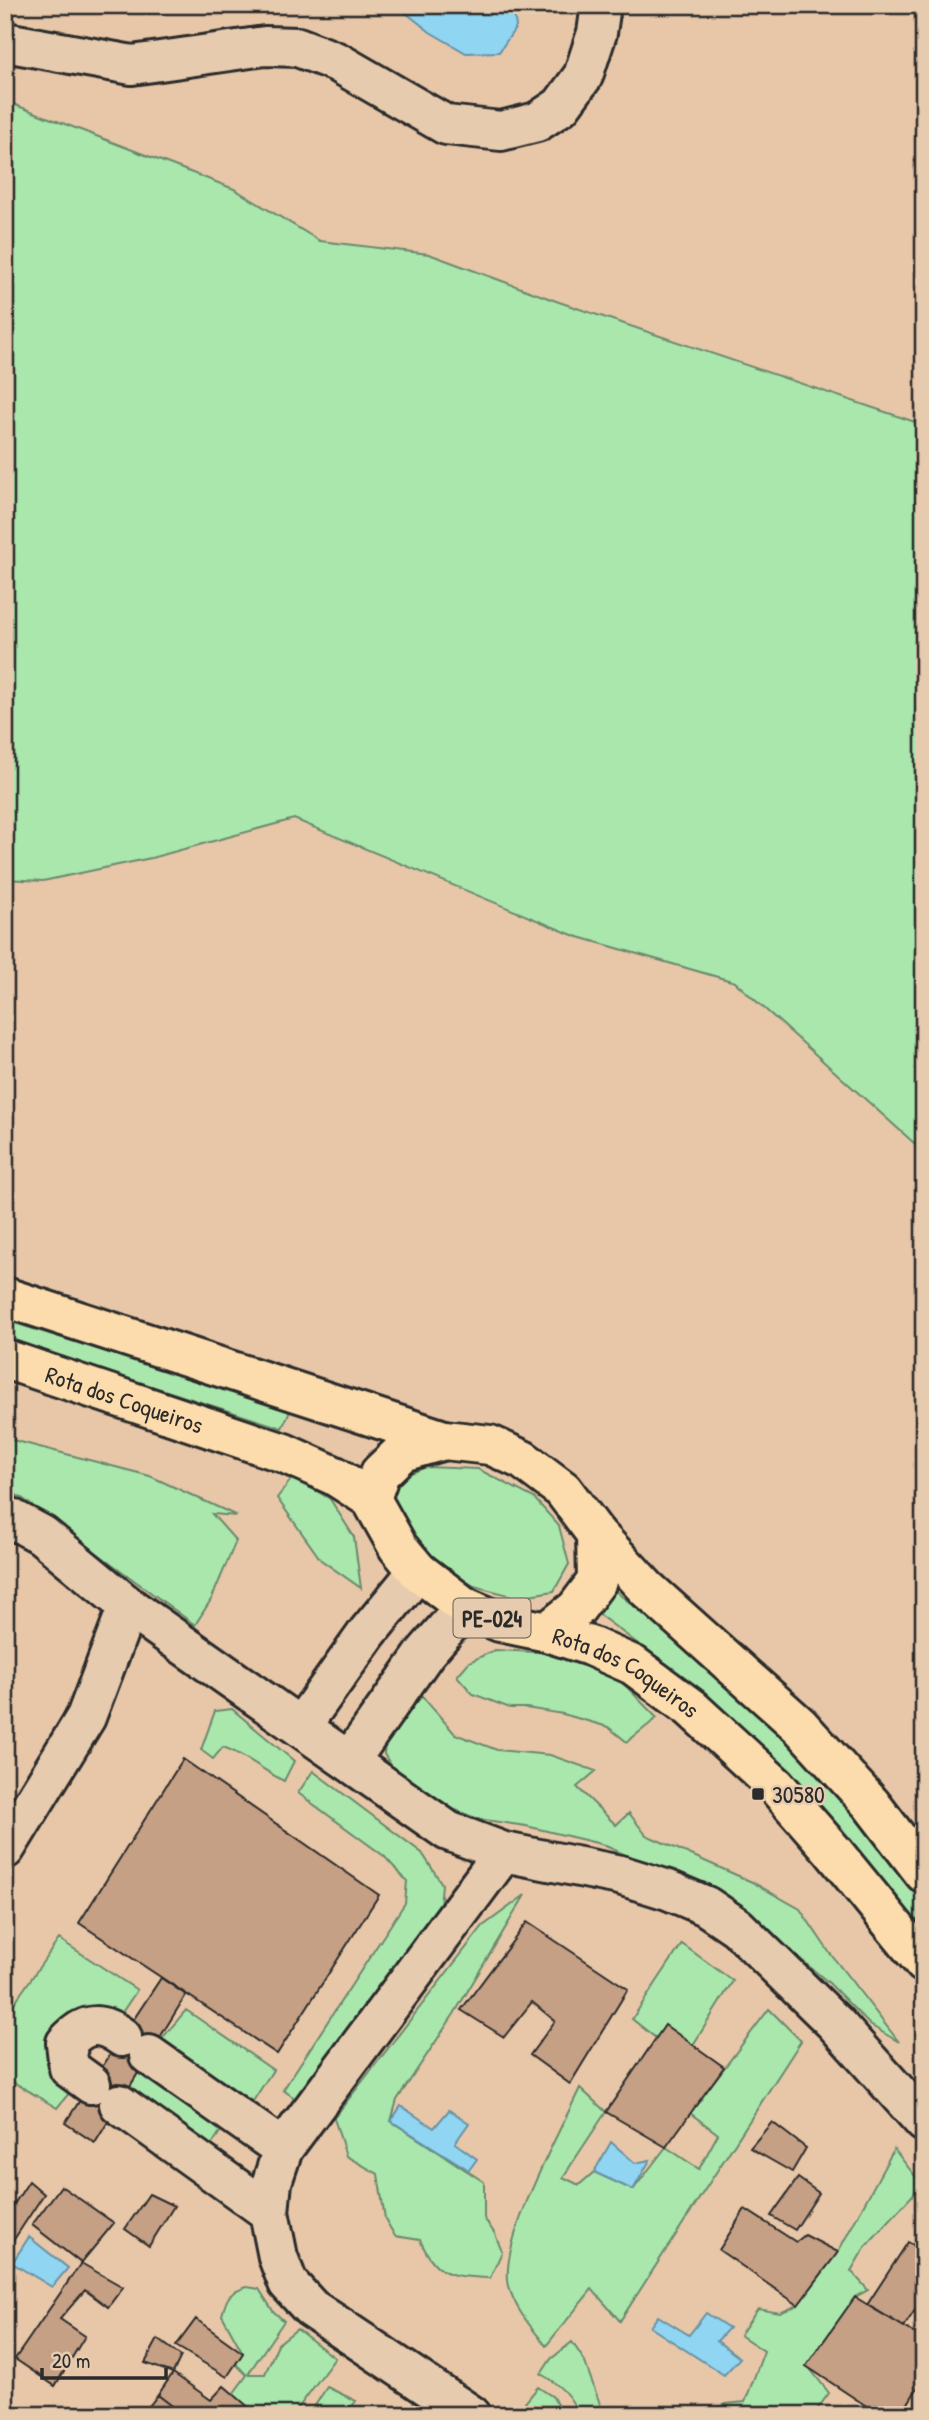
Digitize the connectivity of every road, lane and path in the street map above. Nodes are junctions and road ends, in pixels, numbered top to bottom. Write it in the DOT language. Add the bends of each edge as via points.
graph roads {
  1 [pos="601,5"];
  2 [pos="5,42"];
  3 [pos="5,1297"];
  4 [pos="5,1359"];
  5 [pos="444,1440"];
  6 [pos="371,1499"];
  7 [pos="5,1515"];
  8 [pos="596,1534"];
  9 [pos="418,1571"];
  10 [pos="128,1606"];
  11 [pos="465,1606"];
  12 [pos="547,1632"];
  13 [pos="301,1726"];
  14 [pos="350,1760"];
  15 [pos="5,1849"];
  16 [pos="504,1852"];
  17 [pos="924,1873"];
  18 [pos="924,1963"];
  19 [pos="924,2122"];
  20 [pos="283,2149"];
  21 [pos="268,2212"];
  22 [pos="471,2415"];
  1 -- 2 [label="street" via="583,76 561,106 537,122 501,131 446,125 337,62 299,47 265,46 132,65"];
  3 -- 5 [label="main road"];
  4 -- 6 [label="main road, Rota dos Coqueiros / PE-024" via="284,1453 335,1476"];
  5 -- 6 [label="main road" via="402,1452 380,1473"];
  5 -- 8 [label="main road" via="490,1445 523,1460 563,1490"];
  6 -- 9 [label="main road, Rota dos Coqueiros / PE-024" via="398,1547"];
  7 -- 10 [label="street" via="42,1535"];
  8 -- 12 [label="main road" via="597,1581 576,1609"];
  8 -- 17 [label="main road" via="647,1589 800,1726 871,1804"];
  9 -- 11 [label="main road, Rota dos Coqueiros / PE-024"];
  9 -- 13 [label="street"];
  10 -- 13 [label="street"];
  10 -- 15 [label="street" via="86,1717"];
  11 -- 12 [label="main road, Rota dos Coqueiros / PE-024" via="499,1622"];
  11 -- 14 [label="street"];
  12 -- 18 [label="main road, Rota dos Coqueiros / PE-024" via="632,1665 699,1716 776,1786"];
  13 -- 14 [label="street"];
  14 -- 16 [label="street" via="447,1831"];
  16 -- 19 [label="street" via="620,1875 668,1890 716,1913 737,1927 835,2023"];
  16 -- 20 [label="street"];
  20 -- 21 [label="street"];
  20 -- 21 [label="street" via="111,2029 90,2025 66,2043 69,2068"];
  21 -- 22 [label="street" via="288,2283 311,2308"];
}
